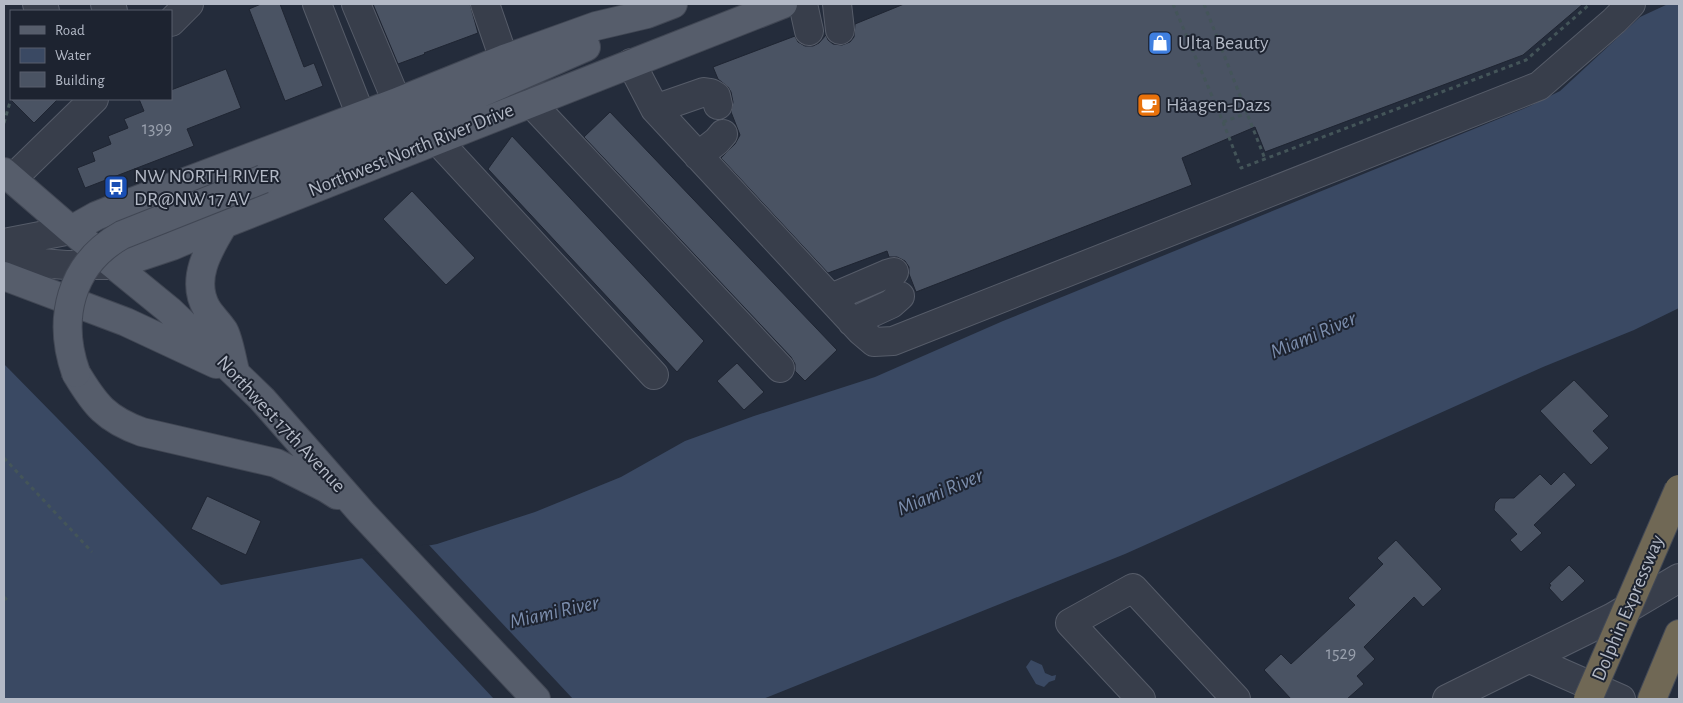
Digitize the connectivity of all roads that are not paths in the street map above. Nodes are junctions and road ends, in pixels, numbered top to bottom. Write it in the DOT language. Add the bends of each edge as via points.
graph roads {
  1 [pos="189,4"];
  2 [pos="317,4"];
  3 [pos="356,4"];
  4 [pos="485,4"];
  5 [pos="673,4"];
  6 [pos="783,4"];
  7 [pos="803,4"];
  8 [pos="1631,4"];
  9 [pos="645,9"];
  10 [pos="172,21"];
  11 [pos="809,31"];
  12 [pos="504,59"];
  13 [pos="631,63"];
  14 [pos="93,100"];
  15 [pos="396,102"];
  16 [pos="530,103"];
  17 [pos="718,105"];
  18 [pos="655,109"];
  19 [pos="361,116"];
  20 [pos="723,134"];
  21 [pos="437,140"];
  22 [pos="698,156"];
  23 [pos="8,176"];
  24 [pos="224,224"];
  25 [pos="71,230"];
  26 [pos="4,243"];
  27 [pos="4,260"];
  28 [pos="115,265"];
  29 [pos="4,276"];
  30 [pos="831,298"];
  31 [pos="852,322"];
  32 [pos="780,368"];
  33 [pos="235,373"];
  34 [pos="654,375"];
  35 [pos="1679,489"];
  36 [pos="362,513"];
  37 [pos="1679,578"];
  38 [pos="1679,634"];
  39 [pos="1530,659"];
  40 [pos="536,699"];
  41 [pos="1141,699"];
  42 [pos="1236,699"];
  43 [pos="1447,699"];
  44 [pos="1588,699"];
  45 [pos="1621,699"];
  46 [pos="1652,699"];
  1 -- 10 [label="street"];
  2 -- 19 [label="street"];
  3 -- 15 [label="street"];
  4 -- 12 [label="street"];
  5 -- 9 [label="main road"];
  6 -- 13 [label="main road, Northwest North River Drive"];
  7 -- 11 [label="street"];
  8 -- 31 [label="street" via="1539,86 893,342 874,342"];
  9 -- 12 [label="main road"];
  9 -- 36 [label="main road, bridge" via="597,41 549,64 122,235 88,263 77,282 67,318 68,341 76,373 90,396 109,416 142,432 276,463 326,488"];
  12 -- 15 [label="main road"];
  13 -- 16 [label="main road, Northwest North River Drive"];
  13 -- 18 [label="street"];
  14 -- 23 [label="street"];
  15 -- 19 [label="main road"];
  16 -- 21 [label="main road, Northwest North River Drive"];
  16 -- 32 [label="street"];
  17 -- 18 [label="street" via="716,96 704,92"];
  18 -- 22 [label="street"];
  19 -- 25 [label="main road" via="111,210"];
  20 -- 22 [label="street"];
  21 -- 24 [label="main road, Northwest North River Drive"];
  21 -- 34 [label="street"];
  22 -- 30 [label="street"];
  23 -- 25 [label="main road, Northwest 17th Avenue"];
  24 -- 28 [label="main road, Northwest North River Drive"];
  24 -- 33 [label="main road" via="205,259 200,288 206,307 224,331"];
  25 -- 26 [label="street"];
  25 -- 28 [label="main road, Northwest 17th Avenue"];
  27 -- 28 [label="street, Northwest North River Drive"];
  28 -- 33 [label="main road, Northwest 17th Avenue" via="175,315"];
  29 -- 33 [label="main road" via="126,322"];
  30 -- 31 [label="street"];
  30 -- 31 [label="street" via="887,274 897,284 891,304"];
  33 -- 36 [label="main road, Northwest 17th Avenue"];
  35 -- 44 [label="highway, Dolphin Expressway, bridge"];
  36 -- 40 [label="main road, Northwest 17th Avenue"];
  37 -- 39 [label="street" via="1613,617"];
  38 -- 46 [label="highway"];
  39 -- 43 [label="street"];
  39 -- 45 [label="street"];
  41 -- 42 [label="street" via="1070,623 1132,588"];
}
